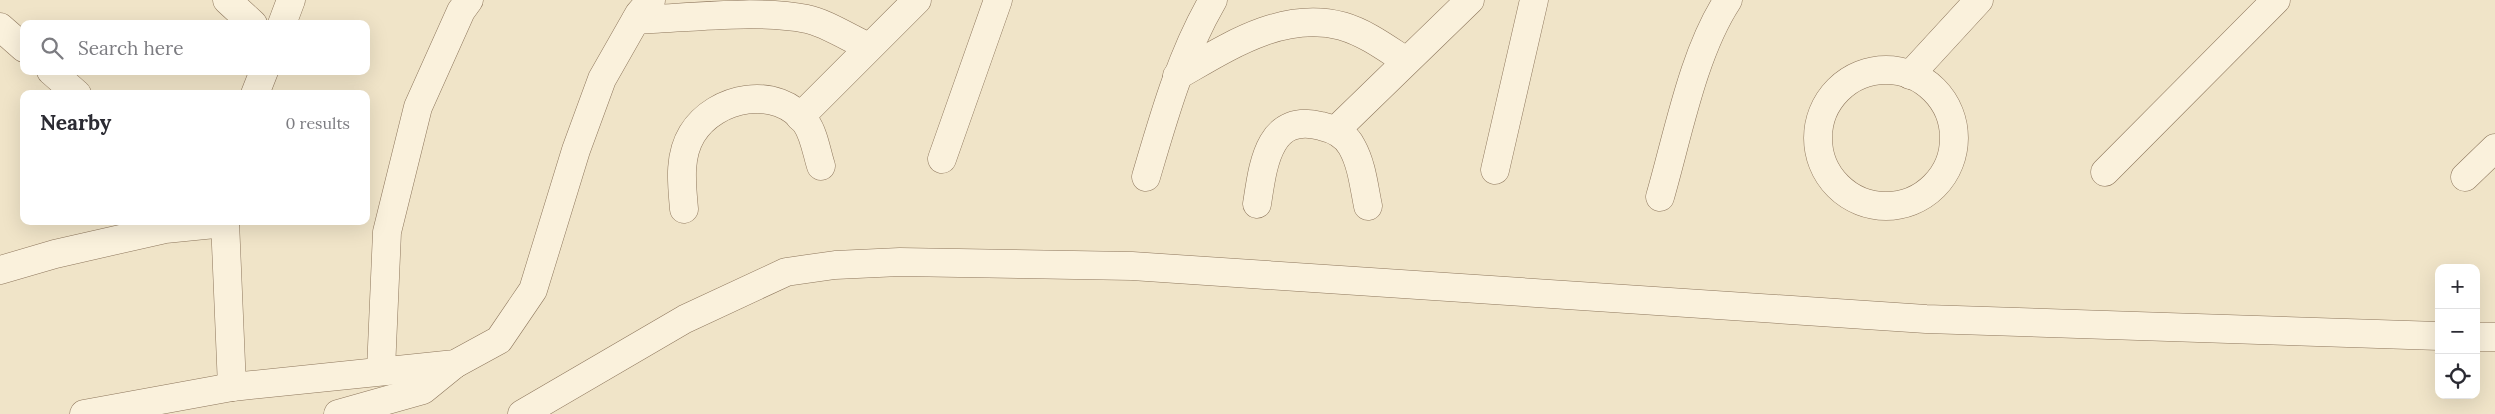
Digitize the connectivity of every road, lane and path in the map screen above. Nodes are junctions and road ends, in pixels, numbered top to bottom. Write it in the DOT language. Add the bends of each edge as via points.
graph roads {
  1 [pos="227,0"];
  2 [pos="291,0"];
  3 [pos="468,0"];
  4 [pos="917,0"];
  5 [pos="998,0"];
  6 [pos="1213,0"];
  7 [pos="1470,0"];
  8 [pos="1534,0"];
  9 [pos="1728,0"];
  10 [pos="1978,0"];
  11 [pos="2276,0"];
  12 [pos="643,10"];
  13 [pos="249,20"];
  14 [pos="284,20"];
  15 [pos="0,27"];
  16 [pos="20,44"];
  17 [pos="869,47"];
  18 [pos="1406,61"];
  19 [pos="56,75"];
  20 [pos="262,75"];
  21 [pos="1910,75"];
  22 [pos="1177,76"];
  23 [pos="72,90"];
  24 [pos="257,90"];
  25 [pos="800,117"];
  26 [pos="1336,130"];
  27 [pos="2495,148"];
  28 [pos="942,159"];
  29 [pos="821,166"];
  30 [pos="1494,170"];
  31 [pos="2105,172"];
  32 [pos="1146,177"];
  33 [pos="2466,177"];
  34 [pos="1660,197"];
  35 [pos="1257,204"];
  36 [pos="1368,206"];
  37 [pos="684,209"];
  38 [pos="199,225"];
  39 [pos="224,225"];
  40 [pos="0,270"];
  41 [pos="2435,336"];
  42 [pos="2480,337"];
  43 [pos="2495,337"];
  44 [pos="455,364"];
  45 [pos="381,370"];
  46 [pos="232,387"];
  47 [pos="84,414"];
  48 [pos="338,414"];
  49 [pos="522,414"];
  1 -- 13 [label="street"];
  2 -- 14 [label="street"];
  3 -- 45 [label="street" via="460,11 418,107 387,232"];
  4 -- 17 [label="street"];
  5 -- 28 [label="street"];
  6 -- 22 [label="street" via="1194,32"];
  7 -- 18 [label="street"];
  8 -- 30 [label="street"];
  9 -- 34 [label="street" via="1718,15 1697,67"];
  10 -- 21 [label="street"];
  11 -- 31 [label="street"];
  12 -- 17 [label="street" via="809,19"];
  12 -- 44 [label="street" via="602,79 576,150 533,290 499,340"];
  15 -- 16 [label="street"];
  17 -- 25 [label="street"];
  18 -- 22 [label="street" via="1366,35 1341,26 1317,23 1272,28 1240,39"];
  18 -- 26 [label="street"];
  19 -- 23 [label="street"];
  20 -- 24 [label="street"];
  21 -- 21 [label="street" via="1923,80 1941,97 1952,118 1956,141 1950,165 1938,185 1918,200 1895,207 1871,206 1849,197 1831,181 1820,160 1817,136 1822,112 1835,92 1854,77 1877,70 1901,71"];
  22 -- 32 [label="street"];
  25 -- 29 [label="street" via="806,124"];
  25 -- 37 [label="street" via="768,99 725,104 707,115 691,136 680,172"];
  26 -- 35 [label="street" via="1311,124 1294,126 1274,140 1264,158"];
  26 -- 36 [label="street" via="1352,146"];
  27 -- 33 [label="street"];
  38 -- 40 [label="street" via="165,229 54,254"];
  39 -- 46 [label="street"];
  41 -- 49 [label="street" via="1926,319 1132,266 872,263 786,272 685,319"];
  42 -- 43 [label="street"];
  44 -- 45 [label="street"];
  44 -- 48 [label="street" via="424,390"];
  45 -- 46 [label="street"];
  46 -- 47 [label="street"];
}
